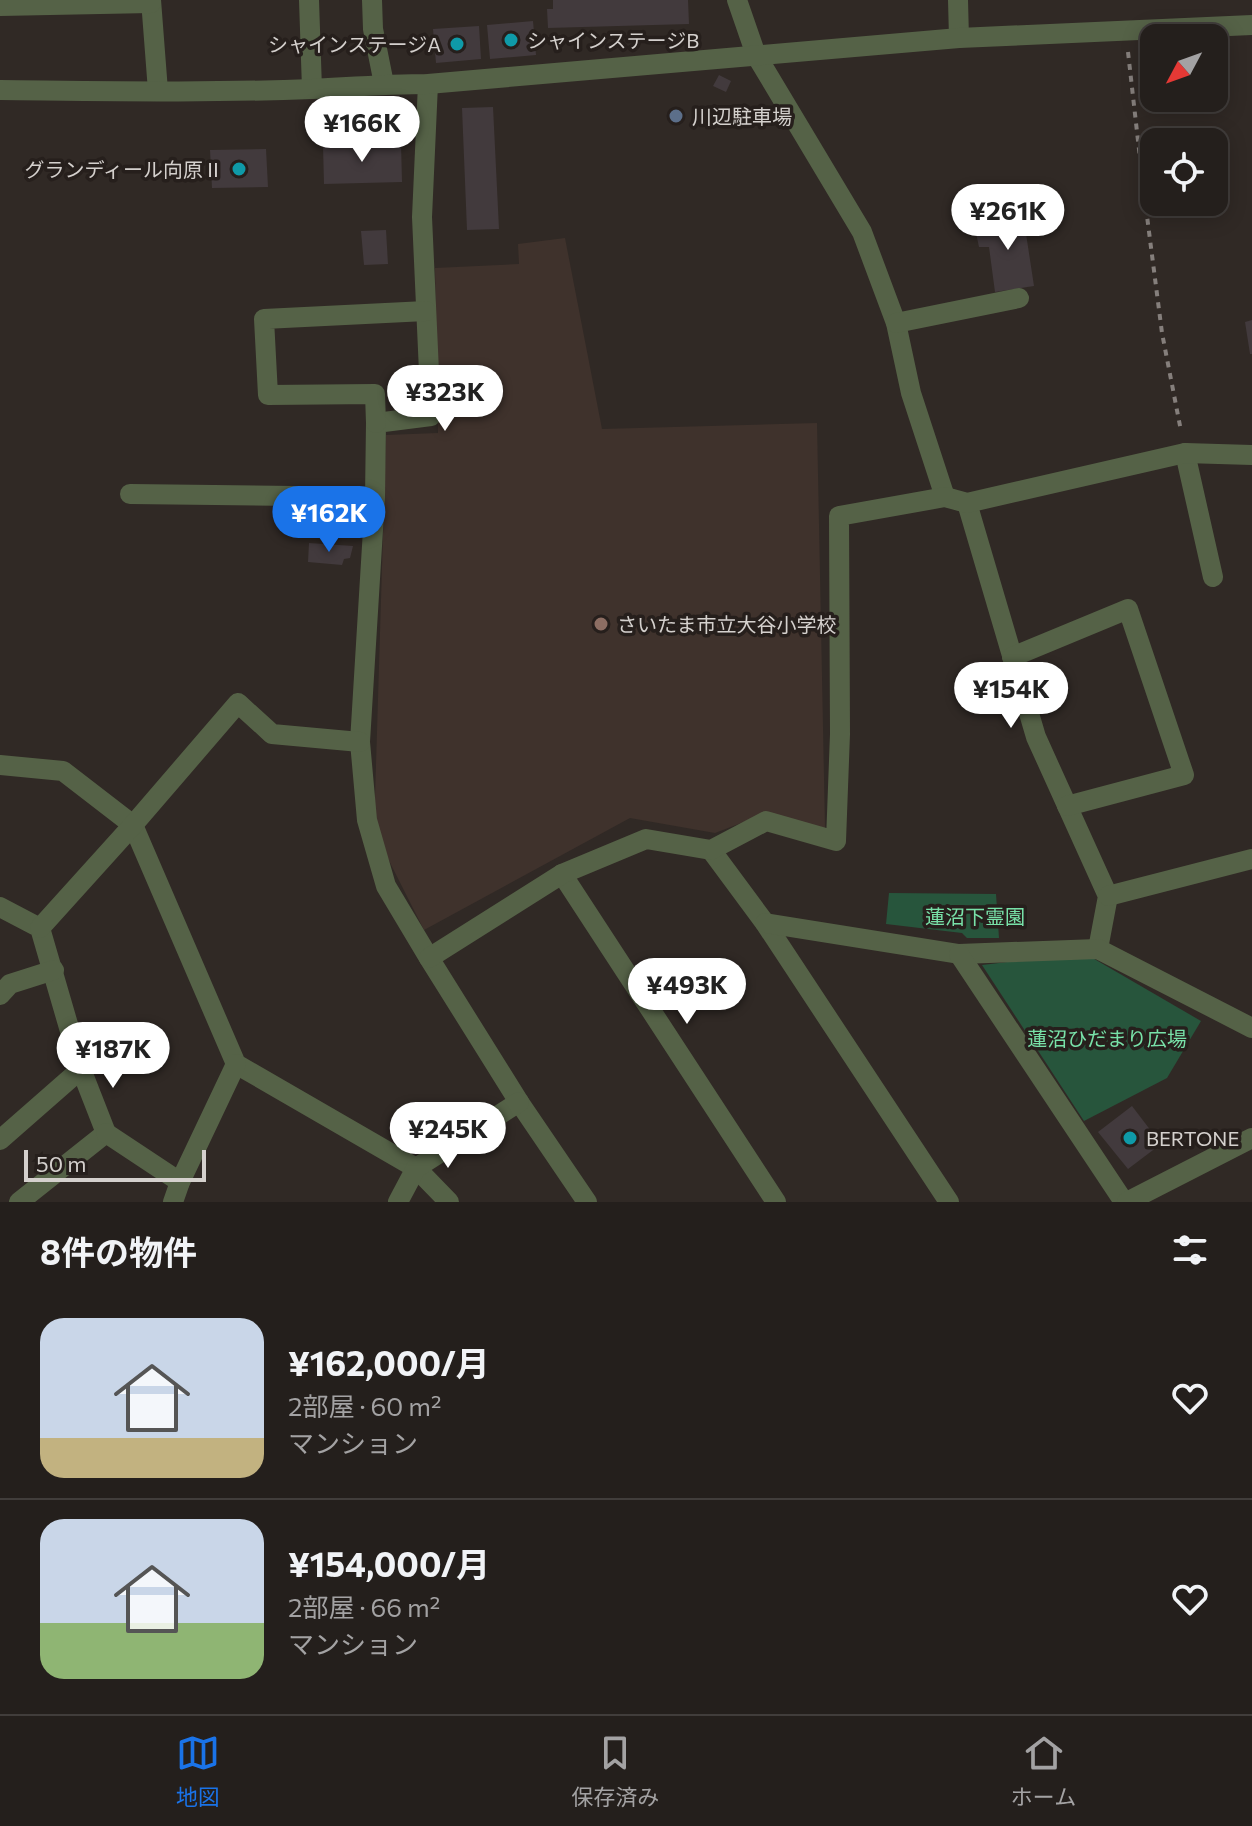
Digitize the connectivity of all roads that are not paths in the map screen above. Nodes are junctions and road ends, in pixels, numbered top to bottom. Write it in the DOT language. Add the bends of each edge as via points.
graph roads {
  1 [pos="309,0"];
  2 [pos="372,0"];
  3 [pos="737,0"];
  4 [pos="958,0"];
  5 [pos="151,2"];
  6 [pos="0,6"];
  7 [pos="1252,25"];
  8 [pos="959,38"];
  9 [pos="756,55"];
  10 [pos="384,84"];
  11 [pos="428,84"];
  12 [pos="312,89"];
  13 [pos="0,90"];
  14 [pos="158,91"];
  15 [pos="1019,298"];
  16 [pos="426,311"];
  17 [pos="896,323"];
  18 [pos="376,423"];
  19 [pos="1185,453"];
  20 [pos="1252,455"];
  21 [pos="130,494"];
  22 [pos="375,497"];
  23 [pos="945,497"];
  24 [pos="967,503"];
  25 [pos="1213,577"];
  26 [pos="1012,657"];
  27 [pos="360,742"];
  28 [pos="0,765"];
  29 [pos="1067,806"];
  30 [pos="133,825"];
  31 [pos="711,850"];
  32 [pos="1252,859"];
  33 [pos="562,874"];
  34 [pos="1108,896"];
  35 [pos="0,907"];
  36 [pos="765,923"];
  37 [pos="40,928"];
  38 [pos="1098,949"];
  39 [pos="959,954"];
  40 [pos="429,958"];
  41 [pos="54,970"];
  42 [pos="0,995"];
  43 [pos="1252,1028"];
  44 [pos="236,1064"];
  45 [pos="81,1069"];
  46 [pos="519,1102"];
  47 [pos="106,1133"];
  48 [pos="1252,1138"];
  49 [pos="0,1140"];
  50 [pos="416,1168"];
  51 [pos="180,1182"];
  52 [pos="19,1202"];
  53 [pos="173,1202"];
  54 [pos="398,1202"];
  55 [pos="449,1202"];
  56 [pos="587,1202"];
  57 [pos="776,1202"];
  58 [pos="949,1202"];
  59 [pos="1126,1202"];
  1 -- 12 [label="street"];
  2 -- 10 [label="street"];
  3 -- 9 [label="street"];
  4 -- 8 [label="street"];
  5 -- 6 [label="street"];
  5 -- 14 [label="street"];
  7 -- 8 [label="street"];
  8 -- 9 [label="street"];
  9 -- 11 [label="street"];
  9 -- 17 [label="street" via="862,232"];
  10 -- 11 [label="street"];
  10 -- 12 [label="street"];
  11 -- 16 [label="street" via="422,217"];
  12 -- 14 [label="street"];
  13 -- 14 [label="street"];
  15 -- 17 [label="street"];
  16 -- 18 [label="street" via="431,416"];
  16 -- 18 [label="street" via="264,319 268,395 375,394"];
  17 -- 23 [label="street" via="911,393"];
  18 -- 22 [label="street"];
  19 -- 20 [label="street"];
  19 -- 24 [label="street"];
  19 -- 25 [label="street"];
  21 -- 22 [label="street"];
  22 -- 27 [label="street"];
  23 -- 24 [label="street"];
  23 -- 31 [label="street" via="839,516 836,841 766,821"];
  24 -- 26 [label="street"];
  26 -- 29 [label="street" via="1036,737"];
  26 -- 29 [label="street" via="1128,609 1184,775"];
  27 -- 30 [label="street" via="272,734 238,703"];
  27 -- 40 [label="street" via="367,820 386,886"];
  28 -- 30 [label="street" via="63,771"];
  29 -- 34 [label="street"];
  30 -- 37 [label="street"];
  30 -- 44 [label="street"];
  31 -- 33 [label="street" via="646,839"];
  31 -- 36 [label="street"];
  32 -- 34 [label="street"];
  33 -- 40 [label="street"];
  33 -- 57 [label="street"];
  34 -- 38 [label="street"];
  35 -- 37 [label="street"];
  36 -- 39 [label="street"];
  36 -- 58 [label="street"];
  37 -- 41 [label="street"];
  38 -- 39 [label="street"];
  38 -- 43 [label="street"];
  39 -- 59 [label="street"];
  40 -- 46 [label="street"];
  41 -- 42 [label="street" via="10,984"];
  41 -- 45 [label="street"];
  44 -- 50 [label="street"];
  44 -- 51 [label="street"];
  45 -- 47 [label="street"];
  45 -- 49 [label="street"];
  46 -- 50 [label="street"];
  46 -- 56 [label="street"];
  47 -- 51 [label="street"];
  47 -- 52 [label="street"];
  48 -- 59 [label="street"];
  50 -- 54 [label="street"];
  50 -- 55 [label="street"];
  51 -- 53 [label="street"];
}
